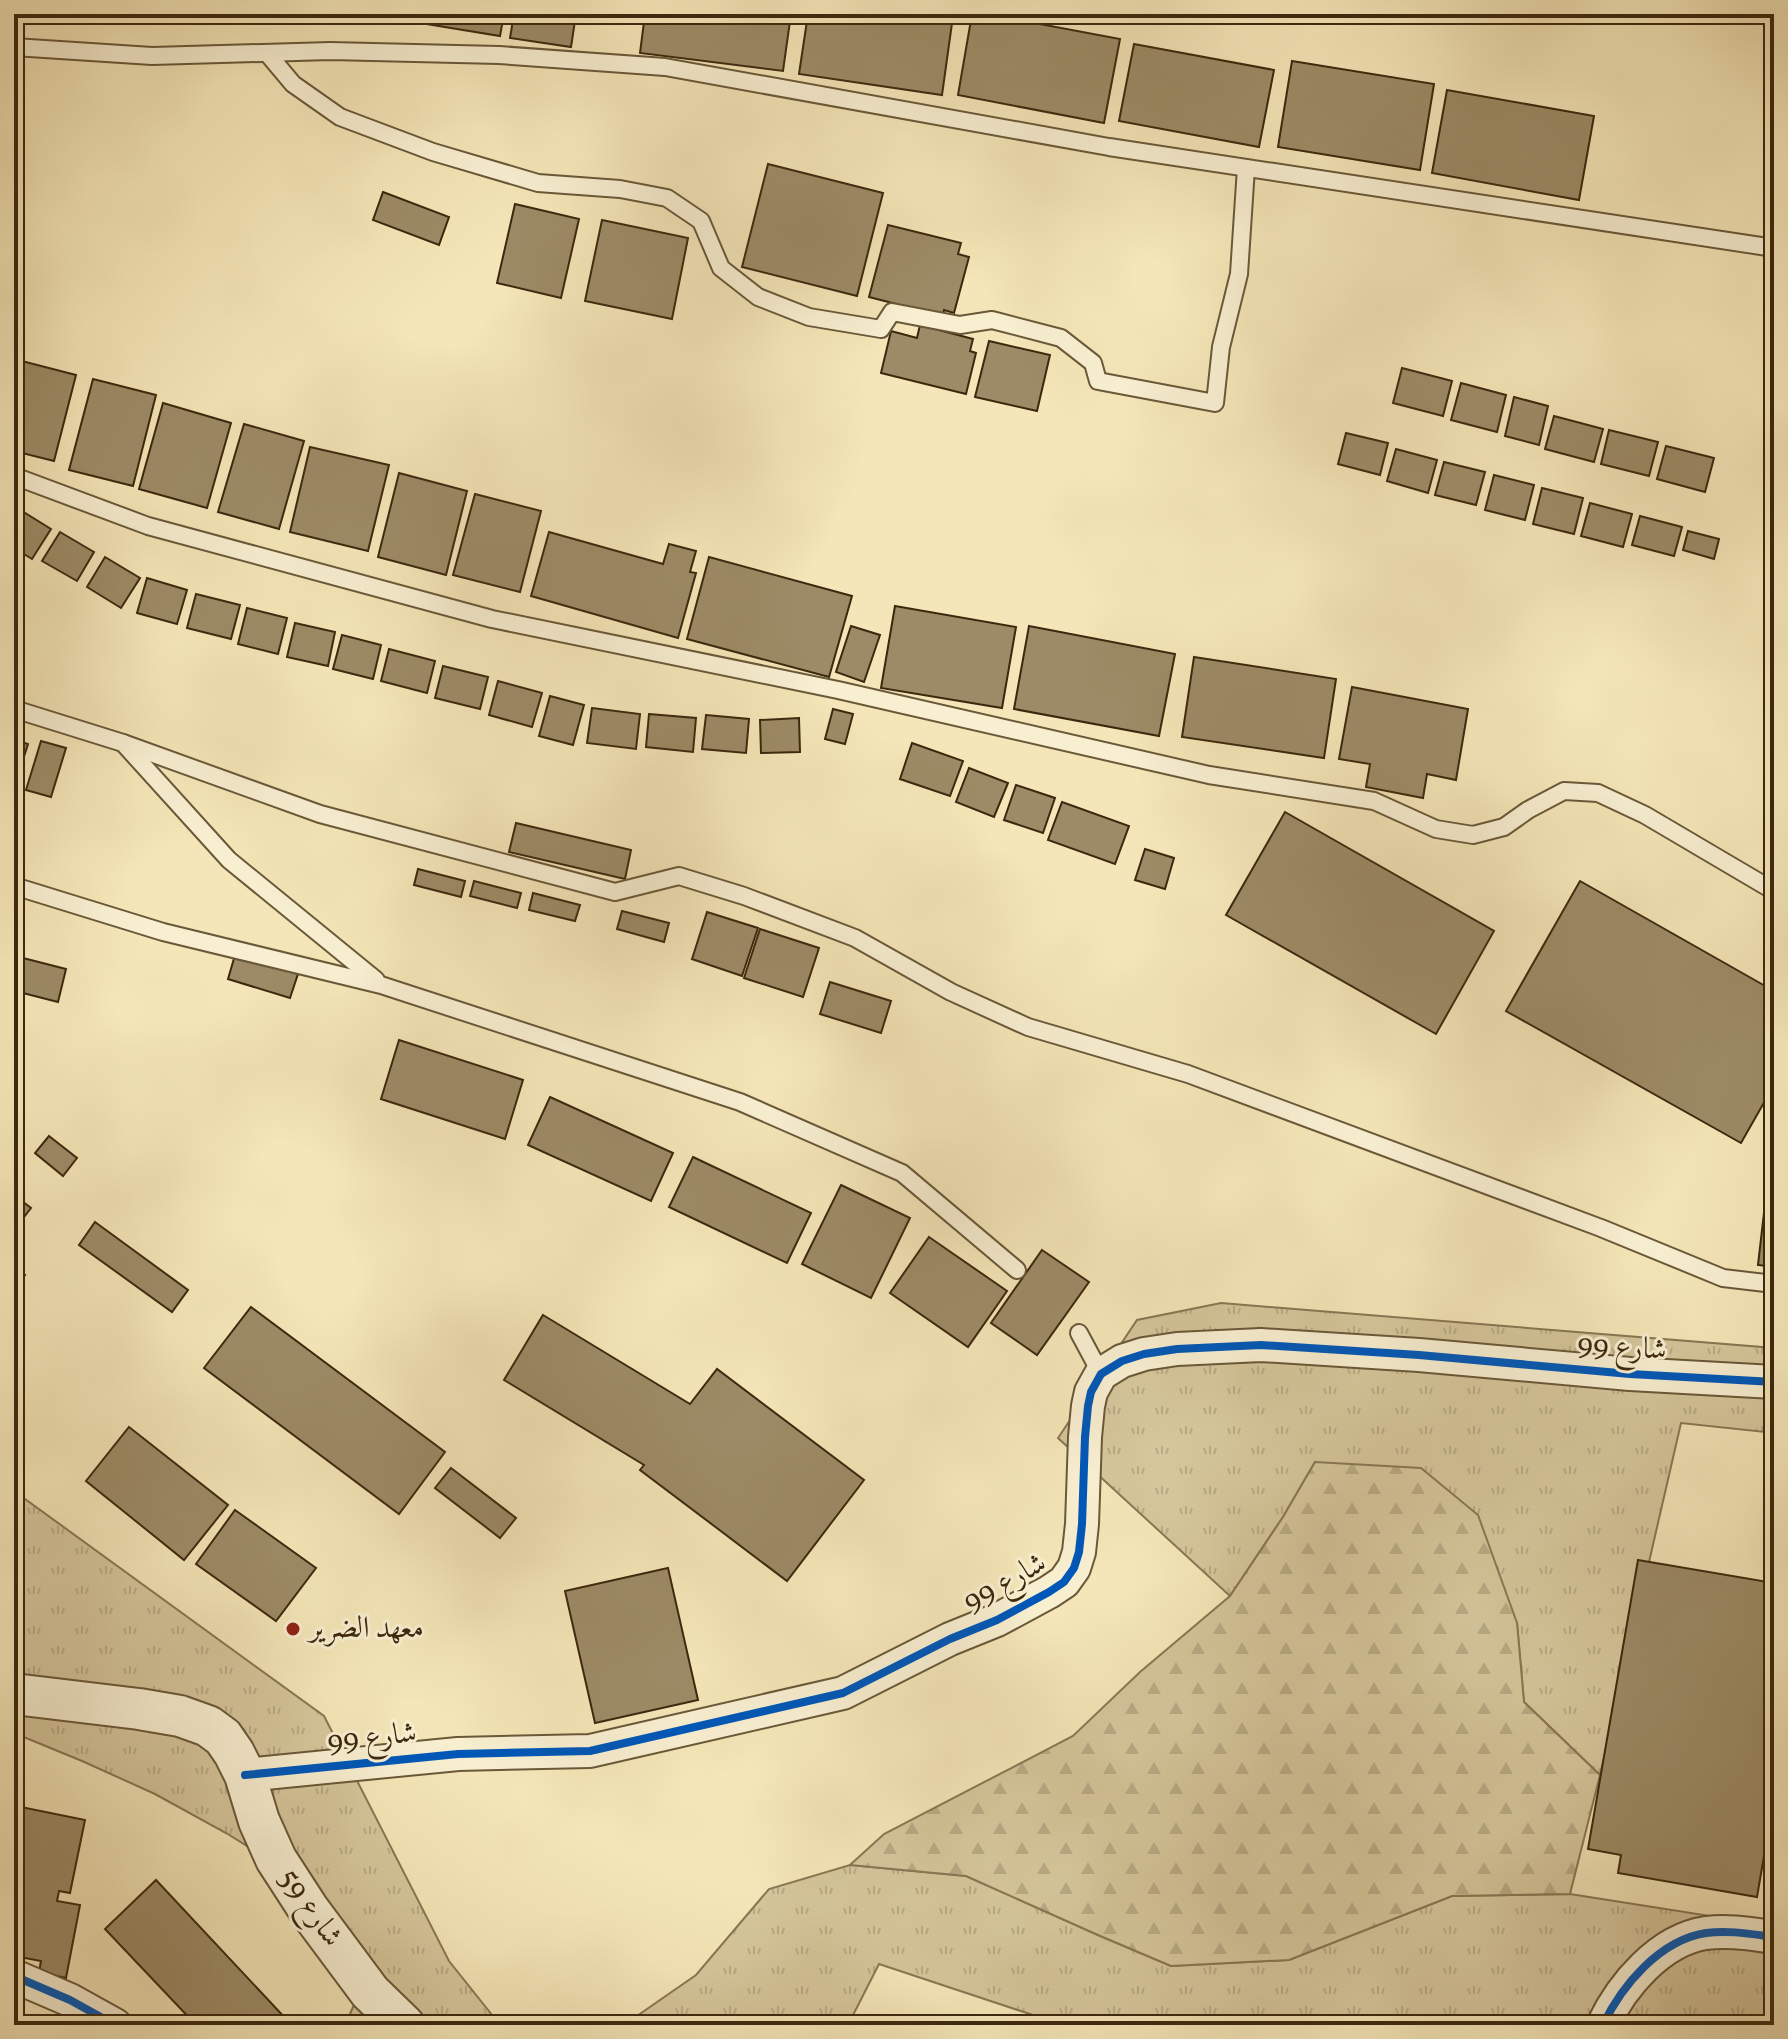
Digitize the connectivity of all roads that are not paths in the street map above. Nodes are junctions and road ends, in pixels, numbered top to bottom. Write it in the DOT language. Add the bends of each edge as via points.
graph roads {
  1 [pos="14,47"];
  2 [pos="267,53"];
  3 [pos="1246,168"];
  4 [pos="1774,248"];
  5 [pos="14,476"];
  6 [pos="14,709"];
  7 [pos="123,743"];
  8 [pos="14,886"];
  9 [pos="1774,891"];
  10 [pos="381,985"];
  11 [pos="1017,1270"];
  12 [pos="1774,1284"];
  13 [pos="1079,1333"];
  14 [pos="1101,1374"];
  15 [pos="1774,1382"];
  16 [pos="14,1694"];
  17 [pos="245,1775"];
  18 [pos="1774,1937"];
  19 [pos="14,1976"];
  20 [pos="115,2025"];
  21 [pos="404,2025"];
  22 [pos="1603,2025"];
  1 -- 2 [label="lane" via="152,56"];
  2 -- 3 [label="lane" via="499,55 665,67"];
  2 -- 3 [label="lane" via="293,84 340,117 433,152 538,183 667,198 701,221 721,268 758,297 809,317 881,329 892,312 960,325 992,320 1061,338 1093,363 1098,381 1215,403 1221,347 1239,274"];
  3 -- 4 [label="lane"];
  5 -- 9 [label="lane" via="148,526 492,619 838,690 1209,775 1374,801 1436,829 1473,835 1504,827 1564,791 1598,793"];
  6 -- 7 [label="lane"];
  7 -- 10 [label="lane" via="229,860"];
  7 -- 12 [label="lane" via="320,814 615,892 679,876 744,896 855,938 951,992 1028,1027 1188,1074 1723,1278"];
  8 -- 10 [label="lane" via="163,932"];
  10 -- 11 [label="lane" via="740,1102 902,1173"];
  13 -- 14 [label="lane"];
  14 -- 15 [label="street, شارع 99" via="1144,1354 1261,1345"];
  14 -- 17 [label="street, شارع 99" via="1088,1406 1079,1552 1064,1582 843,1693 590,1751 458,1754"];
  16 -- 17 [label="street" via="180,1716 223,1737"];
  17 -- 21 [label="street, شارع 59" via="276,1859 370,1992"];
  18 -- 22 [label="street" via="1704,1933 1679,1943 1632,1979"];
  19 -- 20 [label="street"];
}
